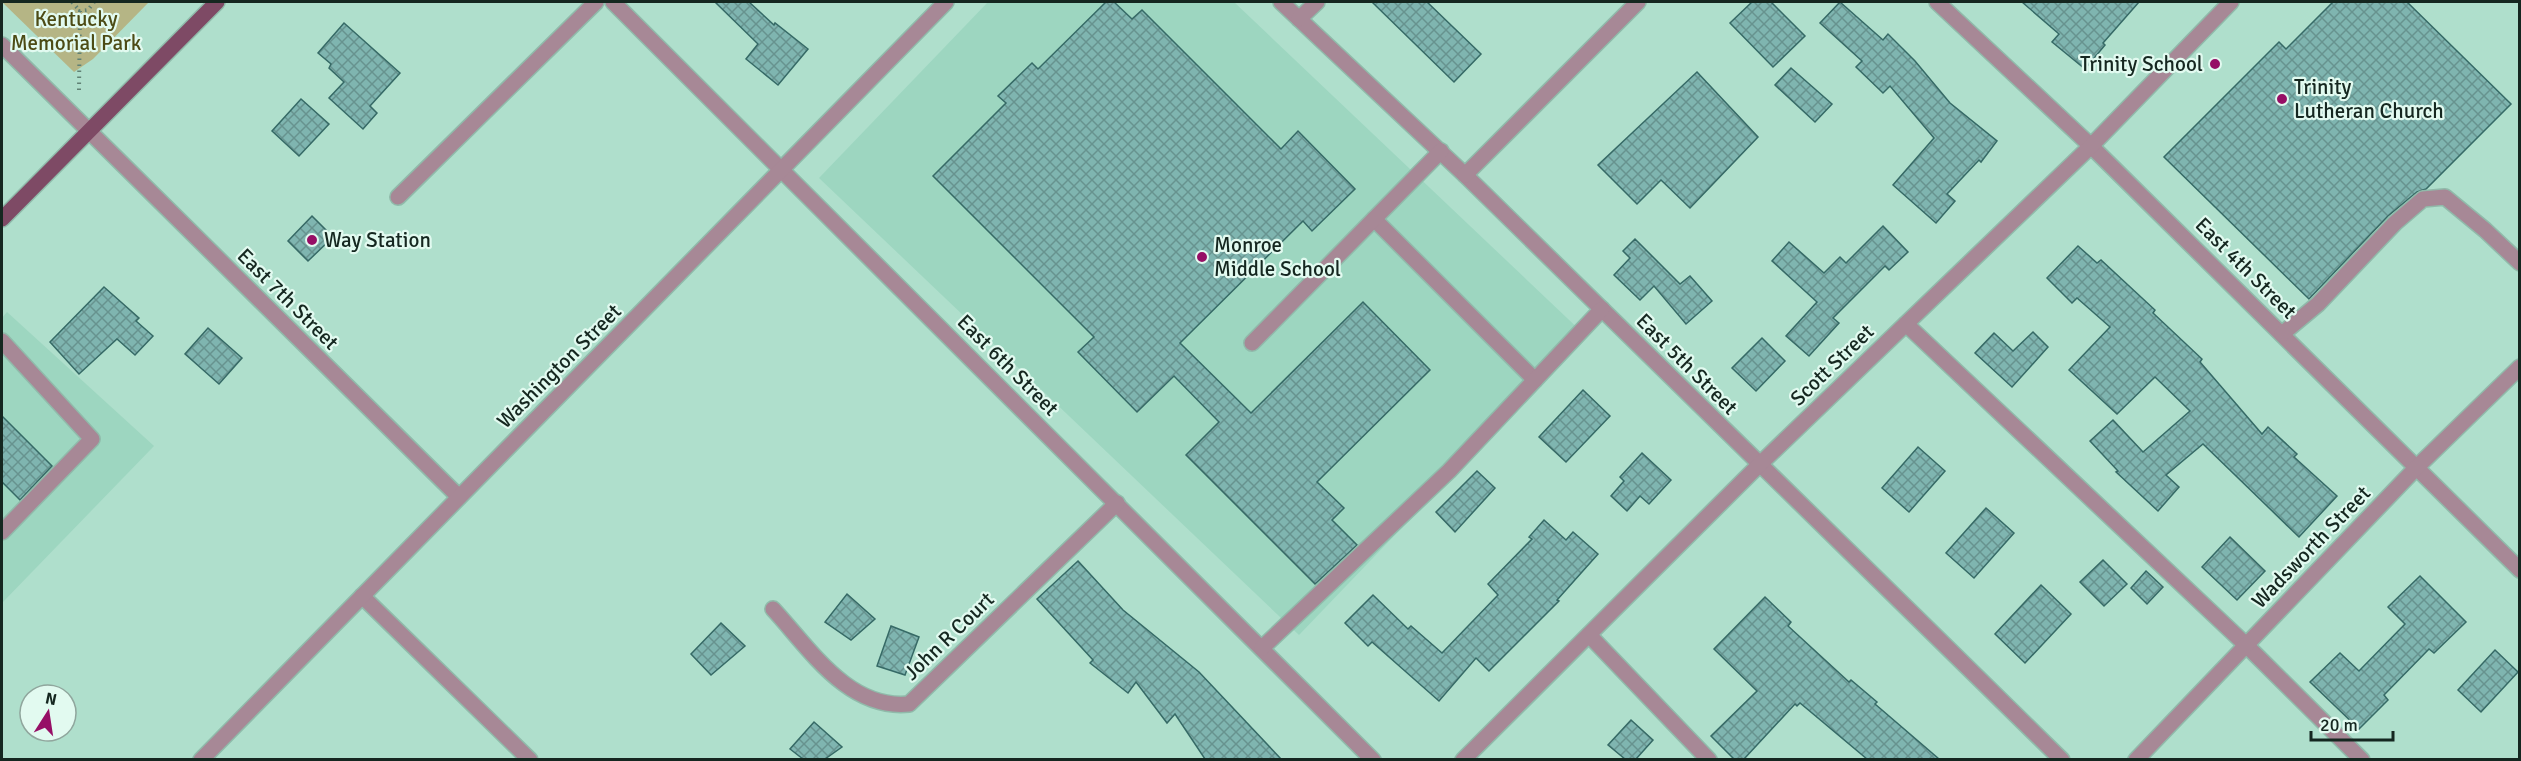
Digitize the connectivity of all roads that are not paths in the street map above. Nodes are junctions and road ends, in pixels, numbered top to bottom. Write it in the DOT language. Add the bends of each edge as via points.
graph roads {
  1 [pos="217,2"];
  2 [pos="596,2"];
  3 [pos="613,2"];
  4 [pos="946,2"];
  5 [pos="1281,2"];
  6 [pos="1317,2"];
  7 [pos="1638,2"];
  8 [pos="1937,2"];
  9 [pos="2231,2"];
  10 [pos="1299,19"];
  11 [pos="2,45"];
  12 [pos="87,131"];
  13 [pos="2091,146"];
  14 [pos="1441,151"];
  15 [pos="781,170"];
  16 [pos="1465,175"];
  17 [pos="398,197"];
  18 [pos="2,219"];
  19 [pos="1374,219"];
  20 [pos="2520,263"];
  21 [pos="1602,309"];
  22 [pos="1906,324"];
  23 [pos="2282,334"];
  24 [pos="2,341"];
  25 [pos="1252,343"];
  26 [pos="2520,367"];
  27 [pos="1535,380"];
  28 [pos="1759,465"];
  29 [pos="2417,467"];
  30 [pos="459,497"];
  31 [pos="1117,503"];
  32 [pos="2,532"];
  33 [pos="2520,570"];
  34 [pos="362,596"];
  35 [pos="773,609"];
  36 [pos="1588,635"];
  37 [pos="2246,645"];
  38 [pos="1262,648"];
  39 [pos="201,759"];
  40 [pos="530,759"];
  41 [pos="1373,759"];
  42 [pos="1463,759"];
  43 [pos="1709,759"];
  44 [pos="2062,759"];
  45 [pos="2136,759"];
  46 [pos="2362,759"];
  1 -- 12 [label="main road"];
  2 -- 17 [label="street"];
  3 -- 15 [label="street, East 6th Street"];
  4 -- 15 [label="street, Washington Street"];
  5 -- 10 [label="street, East 5th Street"];
  6 -- 10 [label="street"];
  7 -- 16 [label="street"];
  8 -- 13 [label="street, East 4th Street"];
  9 -- 13 [label="street, Scott Street"];
  10 -- 14 [label="street, East 5th Street"];
  11 -- 12 [label="street, East 7th Street"];
  12 -- 18 [label="main road"];
  12 -- 30 [label="street, East 7th Street"];
  13 -- 22 [label="street, Scott Street"];
  13 -- 23 [label="street, East 4th Street"];
  14 -- 16 [label="street, East 5th Street"];
  14 -- 19 [label="street"];
  15 -- 30 [label="street, Washington Street"];
  15 -- 31 [label="street, East 6th Street"];
  16 -- 21 [label="street, East 5th Street"];
  19 -- 25 [label="street"];
  19 -- 27 [label="street"];
  20 -- 23 [label="street" via="2445,197 2423,199 2318,304"];
  21 -- 27 [label="street"];
  21 -- 28 [label="street, East 5th Street"];
  22 -- 28 [label="street, Scott Street"];
  22 -- 37 [label="street"];
  23 -- 29 [label="street, East 4th Street"];
  24 -- 32 [label="street" via="92,439"];
  26 -- 29 [label="street, Wadsworth Street"];
  27 -- 38 [label="street" via="1449,471"];
  28 -- 36 [label="street, Scott Street"];
  28 -- 44 [label="street, East 5th Street"];
  29 -- 33 [label="street, East 4th Street"];
  29 -- 37 [label="street, Wadsworth Street"];
  30 -- 34 [label="street, Washington Street"];
  31 -- 35 [label="street, John R Court" via="909,704 859,696 839,681"];
  31 -- 38 [label="street, East 6th Street"];
  34 -- 39 [label="street, Washington Street"];
  34 -- 40 [label="street"];
  36 -- 42 [label="street, Scott Street"];
  36 -- 43 [label="street"];
  37 -- 45 [label="street, Wadsworth Street"];
  37 -- 46 [label="street"];
  38 -- 41 [label="street, East 6th Street"];
}
